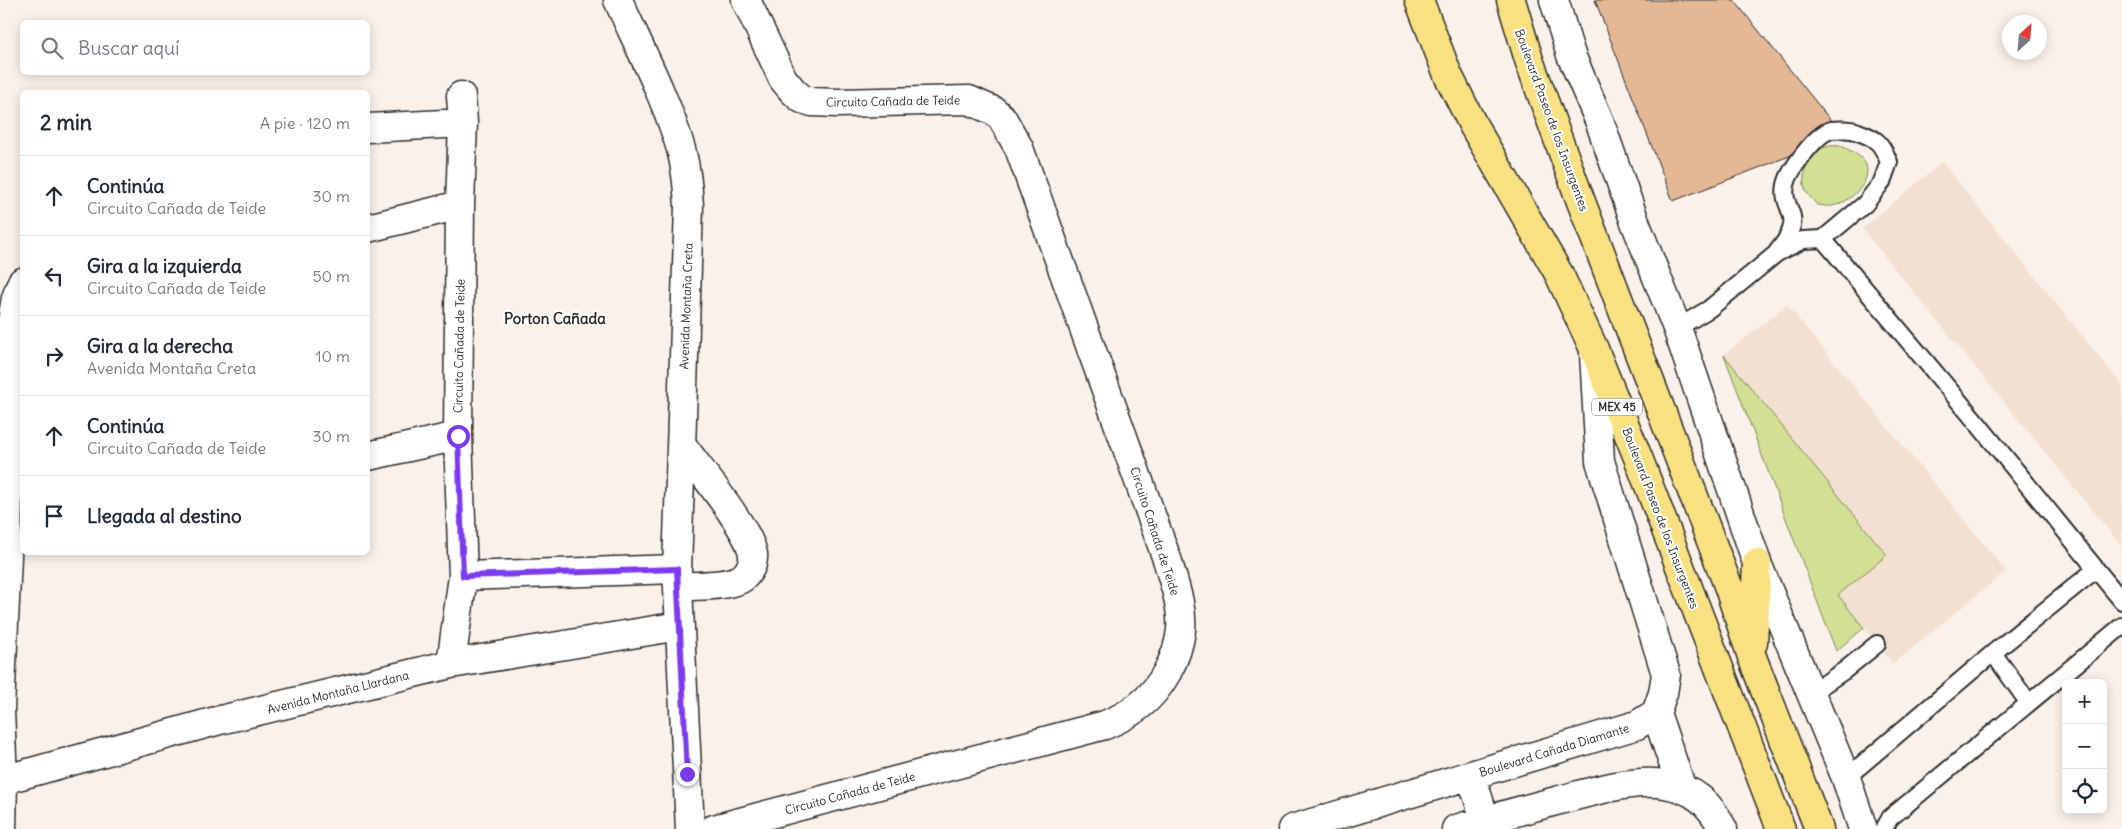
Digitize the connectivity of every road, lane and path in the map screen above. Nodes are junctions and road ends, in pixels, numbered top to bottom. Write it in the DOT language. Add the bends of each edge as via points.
graph roads {
  1 [pos="618,0"];
  2 [pos="746,0"];
  3 [pos="1419,0"];
  4 [pos="1511,0"];
  5 [pos="1554,0"];
  6 [pos="462,96"];
  7 [pos="463,123"];
  8 [pos="370,128"];
  9 [pos="460,205"];
  10 [pos="370,228"];
  11 [pos="1823,239"];
  12 [pos="1777,253"];
  13 [pos="20,287"];
  14 [pos="17,325"];
  15 [pos="1678,328"];
  16 [pos="1594,349"];
  17 [pos="458,436"];
  18 [pos="682,444"];
  19 [pos="370,456"];
  20 [pos="15,555"];
  21 [pos="1757,563"];
  22 [pos="2096,570"];
  23 [pos="463,576"];
  24 [pos="677,578"];
  25 [pos="2122,601"];
  26 [pos="679,626"];
  27 [pos="2122,626"];
  28 [pos="1877,644"];
  29 [pos="1993,653"];
  30 [pos="1752,657"];
  31 [pos="451,664"];
  32 [pos="1811,693"];
  33 [pos="2028,702"];
  34 [pos="1656,713"];
  35 [pos="1471,775"];
  36 [pos="1846,778"];
  37 [pos="3,780"];
  38 [pos="1682,789"];
  39 [pos="1485,820"];
  40 [pos="2,829"];
  41 [pos="690,829"];
  42 [pos="714,829"];
  43 [pos="1292,829"];
  44 [pos="1456,829"];
  45 [pos="1723,829"];
  46 [pos="1781,829"];
  47 [pos="1819,829"];
  48 [pos="1863,829"];
  49 [pos="1884,829"];
  1 -- 18 [label="street, Avenida Montaña Creta" via="669,115 687,176 689,206"];
  2 -- 42 [label="street, Circuito Cañada de Teide" via="783,79 802,99 837,103 969,100 1002,118 1019,148 1168,562 1179,603 1181,630 1169,670 1156,689 1140,706 1113,721"];
  3 -- 16 [label="main road, Boulevard Paseo de los Insurgentes / MEX 45" via="1448,75 1473,125 1559,274"];
  4 -- 30 [label="main road, Boulevard Paseo de los Insurgentes / MEX 45" via="1528,60"];
  5 -- 15 [label="street" via="1571,55 1599,120 1634,222"];
  6 -- 7 [label="street, Circuito Cañada de Teide"];
  7 -- 8 [label="street"];
  7 -- 9 [label="street, Circuito Cañada de Teide"];
  9 -- 10 [label="street"];
  9 -- 17 [label="street, Circuito Cañada de Teide"];
  11 -- 12 [label="lane" via="1803,240"];
  11 -- 12 [label="lane" via="1865,204 1882,182 1889,162 1881,143 1856,131 1830,130 1794,164 1786,184 1785,201 1792,214 1792,225"];
  11 -- 22 [label="lane"];
  12 -- 15 [label="lane" via="1709,309"];
  13 -- 14 [label="street" via="16,298"];
  14 -- 20 [label="street"];
  15 -- 21 [label="street"];
  16 -- 34 [label="street" via="1600,461 1666,674"];
  16 -- 46 [label="main road, Boulevard Paseo de los Insurgentes / MEX 45"];
  17 -- 19 [label="street"];
  17 -- 23 [label="street, Circuito Cañada de Teide"];
  18 -- 24 [label="street, Avenida Montaña Creta"];
  18 -- 24 [label="street" via="734,516 748,540 753,557 752,567 736,581"];
  20 -- 37 [label="street" via="0,709"];
  21 -- 30 [label="main road"];
  21 -- 32 [label="street"];
  22 -- 25 [label="lane"];
  22 -- 29 [label="lane"];
  23 -- 24 [label="street"];
  23 -- 31 [label="street, Circuito Cañada de Teide"];
  24 -- 26 [label="street, Avenida Montaña Creta"];
  26 -- 31 [label="street, Avenida Montaña Llardana"];
  26 -- 41 [label="street"];
  27 -- 33 [label="lane"];
  28 -- 32 [label="lane"];
  29 -- 33 [label="lane"];
  29 -- 36 [label="lane"];
  30 -- 47 [label="main road, Boulevard Paseo de los Insurgentes / MEX 45"];
  31 -- 37 [label="street, Avenida Montaña Llardana" via="216,721"];
  32 -- 36 [label="street"];
  33 -- 49 [label="lane" via="1890,818"];
  34 -- 35 [label="street, Boulevard Cañada Diamante" via="1637,725"];
  34 -- 38 [label="street"];
  35 -- 39 [label="street"];
  35 -- 43 [label="street, Boulevard Cañada Diamante"];
  36 -- 48 [label="street"];
  37 -- 40 [label="street"];
  38 -- 39 [label="street" via="1664,784 1619,787"];
  38 -- 45 [label="street" via="1713,810"];
  39 -- 44 [label="street"];
}
